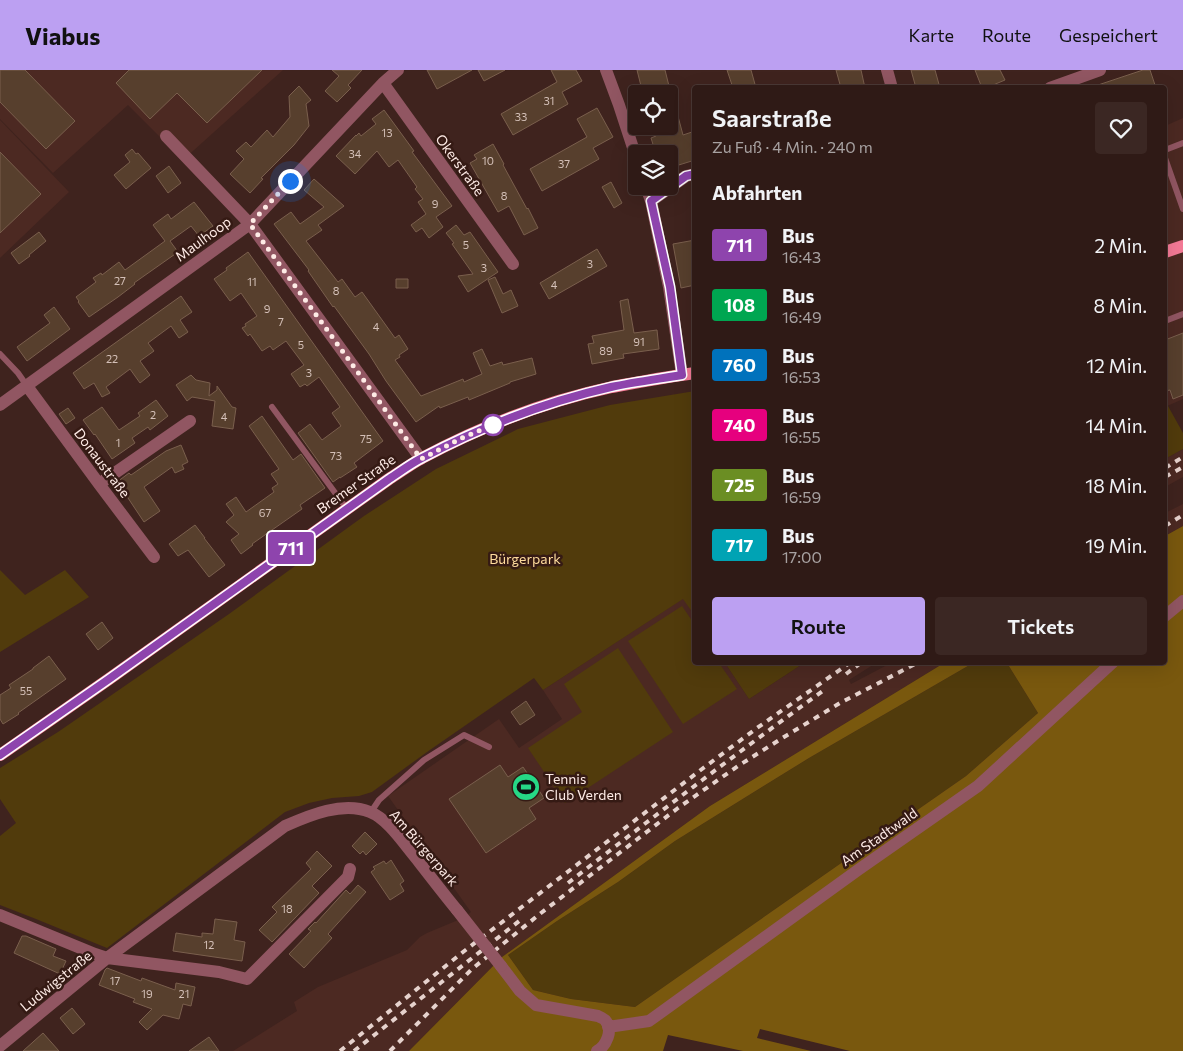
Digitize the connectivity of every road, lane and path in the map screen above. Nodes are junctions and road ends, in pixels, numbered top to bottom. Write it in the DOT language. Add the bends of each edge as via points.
graph roads {
  1 [pos="398,70"];
  2 [pos="606,70"];
  3 [pos="887,70"];
  4 [pos="1100,70"];
  5 [pos="383,83"];
  6 [pos="891,85"];
  7 [pos="1058,85"];
  8 [pos="166,136"];
  9 [pos="1183,143"];
  10 [pos="632,145"];
  11 [pos="1167,149"];
  12 [pos="1167,164"];
  13 [pos="692,175"];
  14 [pos="649,195"];
  15 [pos="651,201"];
  16 [pos="1183,208"];
  17 [pos="250,224"];
  18 [pos="1183,246"];
  19 [pos="1167,251"];
  20 [pos="513,264"];
  21 [pos="1183,314"];
  22 [pos="1167,320"];
  23 [pos="0,354"];
  24 [pos="689,374"];
  25 [pos="27,386"];
  26 [pos="0,405"];
  27 [pos="272,407"];
  28 [pos="190,421"];
  29 [pos="421,459"];
  30 [pos="99,484"];
  31 [pos="347,508"];
  32 [pos="154,557"];
  33 [pos="1183,601"];
  34 [pos="1167,614"];
  35 [pos="1110,665"];
  36 [pos="488,747"];
  37 [pos="0,755"];
  38 [pos="371,812"];
  39 [pos="350,869"];
  40 [pos="0,915"];
  41 [pos="107,958"];
  42 [pos="608,1027"];
  43 [pos="0,1046"];
  44 [pos="596,1051"];
  1 -- 5 [label="street, Maulhoop"];
  2 -- 10 [label="street"];
  3 -- 6 [label="street"];
  4 -- 7 [label="street"];
  5 -- 17 [label="street, Maulhoop"];
  5 -- 20 [label="street, Okerstraße"];
  8 -- 17 [label="street"];
  9 -- 11 [label="lane"];
  12 -- 16 [label="lane"];
  13 -- 15 [label="street"];
  14 -- 15 [label="street"];
  15 -- 24 [label="street"];
  17 -- 25 [label="street, Maulhoop"];
  17 -- 29 [label="street"];
  18 -- 19 [label="main road"];
  21 -- 22 [label="lane"];
  23 -- 25 [label="lane"];
  24 -- 29 [label="main road, Bremer Straße" via="554,402 462,438"];
  25 -- 26 [label="street, Maulhoop"];
  25 -- 30 [label="street, Donaustraße"];
  27 -- 31 [label="lane"];
  28 -- 30 [label="street"];
  29 -- 31 [label="main road, Bremer Straße"];
  30 -- 32 [label="street, Donaustraße"];
  31 -- 37 [label="main road, Bremer Straße"];
  33 -- 34 [label="street"];
  35 -- 42 [label="street, Am Stadtwald" via="978,786 648,1021"];
  36 -- 38 [label="lane" via="464,735 424,760 379,800"];
  38 -- 41 [label="street, Am Bürgerpark" via="356,808 338,809 311,815 285,826"];
  38 -- 42 [label="street, Am Bürgerpark, bridge" via="400,839 520,991 536,1004 598,1016"];
  39 -- 41 [label="street" via="348,877 247,980 219,972"];
  40 -- 41 [label="street"];
  41 -- 43 [label="street, Ludwigstraße"];
  42 -- 44 [label="street" via="608,1038"];
}
